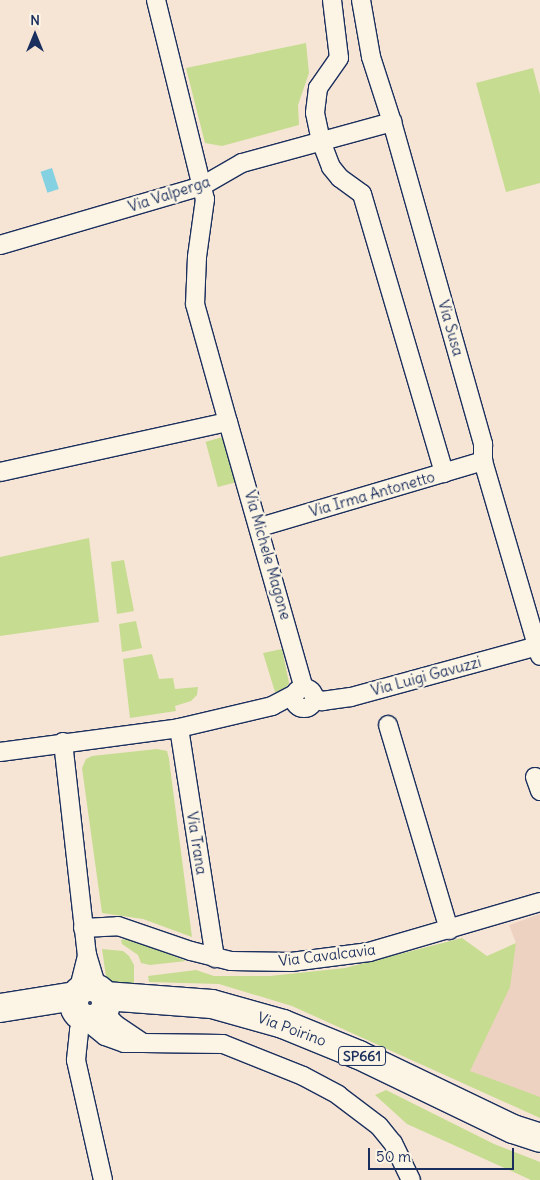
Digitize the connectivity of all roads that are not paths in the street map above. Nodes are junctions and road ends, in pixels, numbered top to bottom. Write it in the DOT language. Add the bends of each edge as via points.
graph roads {
  1 [pos="156,0"];
  2 [pos="332,0"];
  3 [pos="360,0"];
  4 [pos="392,122"];
  5 [pos="321,141"];
  6 [pos="202,186"];
  7 [pos="0,245"];
  8 [pos="228,422"];
  9 [pos="483,461"];
  10 [pos="0,472"];
  11 [pos="444,473"];
  12 [pos="260,527"];
  13 [pos="539,651"];
  14 [pos="303,696"];
  15 [pos="388,725"];
  16 [pos="179,728"];
  17 [pos="63,742"];
  18 [pos="0,752"];
  19 [pos="540,902"];
  20 [pos="83,928"];
  21 [pos="449,930"];
  22 [pos="215,958"];
  23 [pos="89,1002"];
  24 [pos="4,1008"];
  25 [pos="540,1138"];
  26 [pos="103,1180"];
  27 [pos="411,1180"];
  1 -- 6 [label="street, Via Michele Magone"];
  2 -- 5 [label="street" via="339,58 318,88 316,113"];
  3 -- 4 [label="street, Via Susa" via="372,58"];
  4 -- 5 [label="street, Via Valperga"];
  4 -- 9 [label="street, Via Susa" via="483,444"];
  5 -- 6 [label="street, Via Valperga" via="242,163"];
  5 -- 11 [label="street" via="331,167 362,194"];
  6 -- 7 [label="street, Via Valperga"];
  6 -- 8 [label="street, Via Michele Magone" via="205,199 195,304"];
  8 -- 10 [label="street"];
  8 -- 12 [label="street, Via Michele Magone"];
  9 -- 11 [label="street, Via Irma Antonetto"];
  9 -- 13 [label="street, Via Susa"];
  11 -- 12 [label="street, Via Irma Antonetto"];
  12 -- 14 [label="street, Via Michele Magone"];
  13 -- 14 [label="street, Via Luigi Gavuzzi" via="351,697 322,701"];
  14 -- 16 [label="street"];
  15 -- 21 [label="street"];
  16 -- 17 [label="street"];
  16 -- 22 [label="street, Via Trana"];
  17 -- 18 [label="street"];
  17 -- 20 [label="street"];
  19 -- 21 [label="street, Via Cavalcavia"];
  20 -- 22 [label="street, Via Cavalcavia" via="118,926"];
  20 -- 23 [label="street"];
  21 -- 22 [label="street, Via Cavalcavia" via="369,952 291,962"];
  23 -- 24 [label="main road, Via Poirino / SP661"];
  23 -- 25 [label="main road, Via Poirino / SP661" via="212,1004 283,1024"];
  23 -- 26 [label="street" via="75,1048"];
  23 -- 27 [label="street" via="143,1044 223,1044 304,1076 338,1094 379,1126 393,1143"];
}
